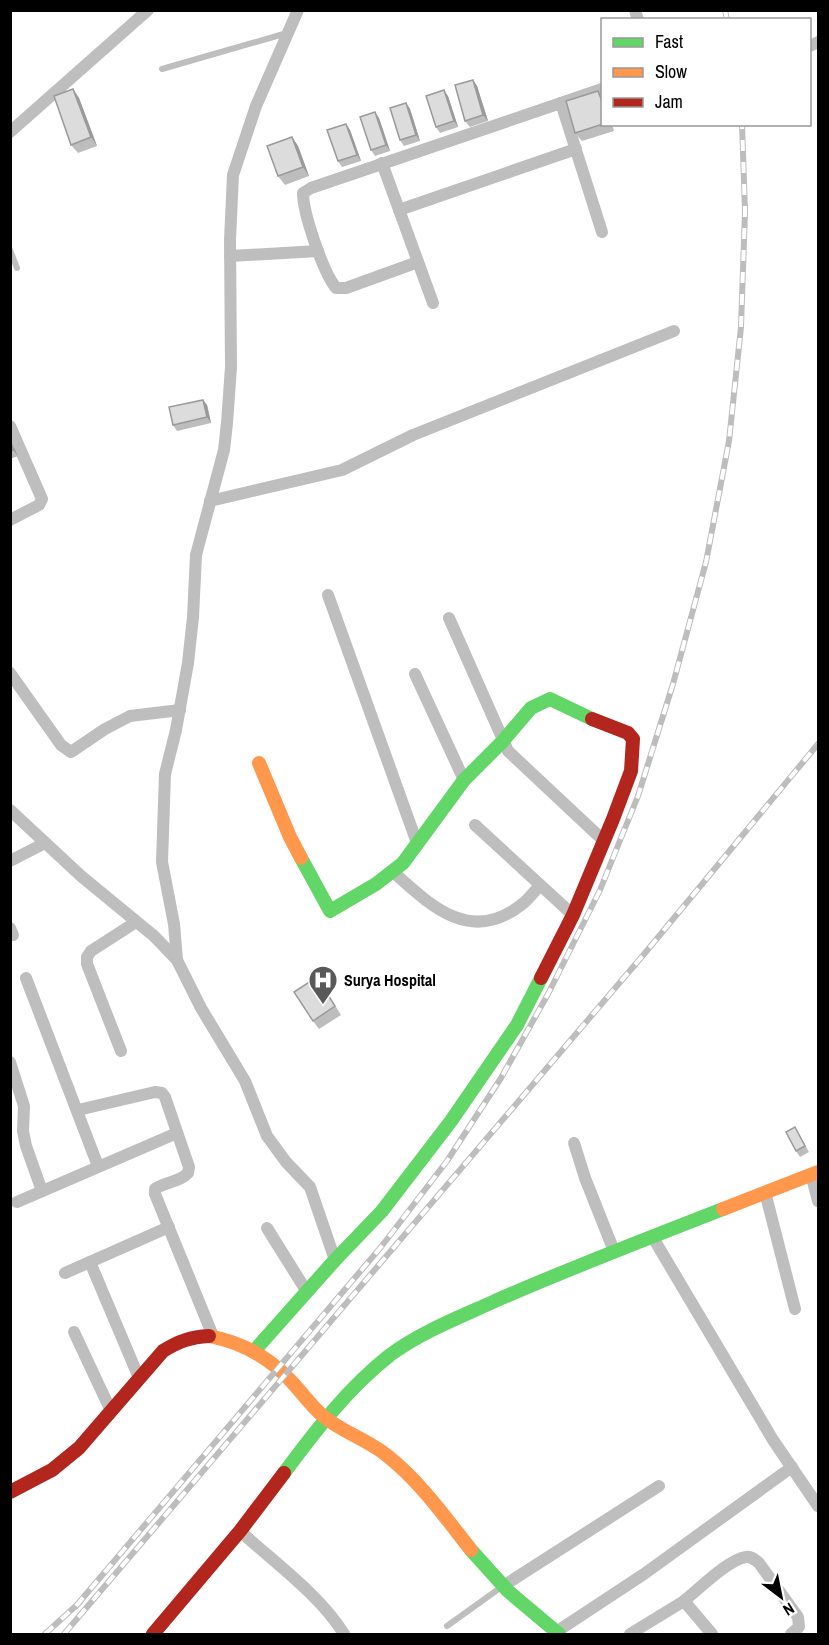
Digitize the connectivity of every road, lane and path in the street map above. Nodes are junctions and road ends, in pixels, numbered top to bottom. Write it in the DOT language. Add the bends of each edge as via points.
graph roads {
  1 [pos="148,10"];
  2 [pos="298,10"];
  3 [pos="288,33"];
  4 [pos="162,69"];
  5 [pos="601,90"];
  6 [pos="561,102"];
  7 [pos="10,132"];
  8 [pos="576,149"];
  9 [pos="382,163"];
  10 [pos="399,210"];
  11 [pos="602,232"];
  12 [pos="10,250"];
  13 [pos="318,251"];
  14 [pos="230,256"];
  15 [pos="418,262"];
  16 [pos="18,268"];
  17 [pos="433,303"];
  18 [pos="674,332"];
  19 [pos="10,426"];
  20 [pos="210,501"];
  21 [pos="10,520"];
  22 [pos="328,595"];
  23 [pos="449,618"];
  24 [pos="10,673"];
  25 [pos="415,674"];
  26 [pos="180,711"];
  27 [pos="502,742"];
  28 [pos="260,763"];
  29 [pos="464,780"];
  30 [pos="10,810"];
  31 [pos="474,825"];
  32 [pos="604,841"];
  33 [pos="45,843"];
  34 [pos="417,843"];
  35 [pos="10,861"];
  36 [pos="392,871"];
  37 [pos="540,885"];
  38 [pos="573,915"];
  39 [pos="136,922"];
  40 [pos="177,960"];
  41 [pos="26,978"];
  42 [pos="121,1050"];
  43 [pos="10,1062"];
  44 [pos="78,1110"];
  45 [pos="177,1133"];
  46 [pos="574,1143"];
  47 [pos="98,1166"];
  48 [pos="815,1173"];
  49 [pos="42,1191"];
  50 [pos="765,1192"];
  51 [pos="819,1201"];
  52 [pos="17,1202"];
  53 [pos="168,1227"];
  54 [pos="267,1228"];
  55 [pos="652,1236"];
  56 [pos="614,1251"];
  57 [pos="335,1260"];
  58 [pos="90,1262"];
  59 [pos="65,1273"];
  60 [pos="307,1292"];
  61 [pos="795,1309"];
  62 [pos="74,1332"];
  63 [pos="213,1336"];
  64 [pos="254,1351"];
  65 [pos="139,1378"];
  66 [pos="111,1411"];
  67 [pos="325,1419"];
  68 [pos="792,1467"];
  69 [pos="659,1486"];
  70 [pos="10,1492"];
  71 [pos="819,1506"];
  72 [pos="240,1531"];
  73 [pos="502,1586"];
  74 [pos="684,1601"];
  75 [pos="447,1626"];
  76 [pos="160,1632"];
  77 [pos="557,1633"];
  78 [pos="344,1635"];
  79 [pos="630,1635"];
  80 [pos="712,1635"];
  81 [pos="791,1635"];
  1 -- 7 [label="street"];
  2 -- 3 [label="street"];
  3 -- 4 [label="lane"];
  3 -- 14 [label="street" via="256,106 233,175"];
  5 -- 6 [label="street"];
  6 -- 8 [label="street"];
  6 -- 9 [label="street"];
  8 -- 10 [label="street"];
  8 -- 11 [label="street"];
  9 -- 10 [label="street"];
  9 -- 13 [label="street" via="303,193"];
  10 -- 15 [label="street"];
  12 -- 16 [label="lane"];
  13 -- 14 [label="street"];
  13 -- 15 [label="street" via="336,288 346,288"];
  14 -- 20 [label="street" via="227,423"];
  15 -- 17 [label="street"];
  18 -- 20 [label="street" via="413,435 342,470"];
  19 -- 21 [label="street" via="42,499 39,505"];
  20 -- 26 [label="street" via="196,555 193,617"];
  22 -- 34 [label="street"];
  23 -- 27 [label="street"];
  24 -- 26 [label="street" via="70,752 130,716"];
  25 -- 29 [label="street"];
  26 -- 40 [label="street" via="165,774 162,862"];
  27 -- 29 [label="street"];
  27 -- 32 [label="street"];
  27 -- 32 [label="street" via="531,708 550,699 628,733 634,747 631,771"];
  28 -- 36 [label="street" via="290,837 330,911"];
  29 -- 34 [label="street"];
  30 -- 33 [label="street"];
  31 -- 37 [label="street"];
  32 -- 38 [label="street"];
  33 -- 35 [label="street"];
  33 -- 39 [label="street"];
  34 -- 36 [label="street"];
  36 -- 37 [label="street" via="424,900 463,921 486,922 506,914"];
  37 -- 38 [label="street"];
  38 -- 57 [label="street" via="517,1025 451,1121 382,1211"];
  39 -- 40 [label="street"];
  39 -- 42 [label="street" via="87,957"];
  40 -- 57 [label="street" via="245,1081 267,1136 310,1187"];
  41 -- 44 [label="street"];
  43 -- 49 [label="street" via="24,1106 26,1146"];
  44 -- 45 [label="street" via="162,1092"];
  44 -- 47 [label="street"];
  45 -- 47 [label="street"];
  45 -- 53 [label="street" via="188,1173 155,1189"];
  46 -- 56 [label="street"];
  47 -- 49 [label="street"];
  48 -- 50 [label="street"];
  48 -- 51 [label="street"];
  49 -- 52 [label="street"];
  50 -- 55 [label="street"];
  50 -- 61 [label="street"];
  53 -- 58 [label="street"];
  53 -- 63 [label="street"];
  54 -- 60 [label="street"];
  55 -- 56 [label="street"];
  55 -- 68 [label="street"];
  56 -- 67 [label="street" via="420,1337 366,1376"];
  57 -- 60 [label="street"];
  58 -- 59 [label="street"];
  58 -- 65 [label="street"];
  60 -- 64 [label="street"];
  62 -- 66 [label="street"];
  63 -- 64 [label="street"];
  63 -- 65 [label="street" via="172,1343"];
  64 -- 67 [label="street" via="284,1374"];
  65 -- 66 [label="street"];
  66 -- 70 [label="street" via="67,1459"];
  67 -- 72 [label="street"];
  67 -- 73 [label="street" via="388,1455 434,1503"];
  68 -- 71 [label="street"];
  68 -- 77 [label="street"];
  69 -- 73 [label="street"];
  72 -- 76 [label="street"];
  72 -- 78 [label="street" via="321,1604"];
  73 -- 75 [label="lane"];
  73 -- 77 [label="street"];
  74 -- 79 [label="street"];
  74 -- 80 [label="street"];
  74 -- 81 [label="street" via="733,1562 752,1558 798,1617 799,1627"];
}
